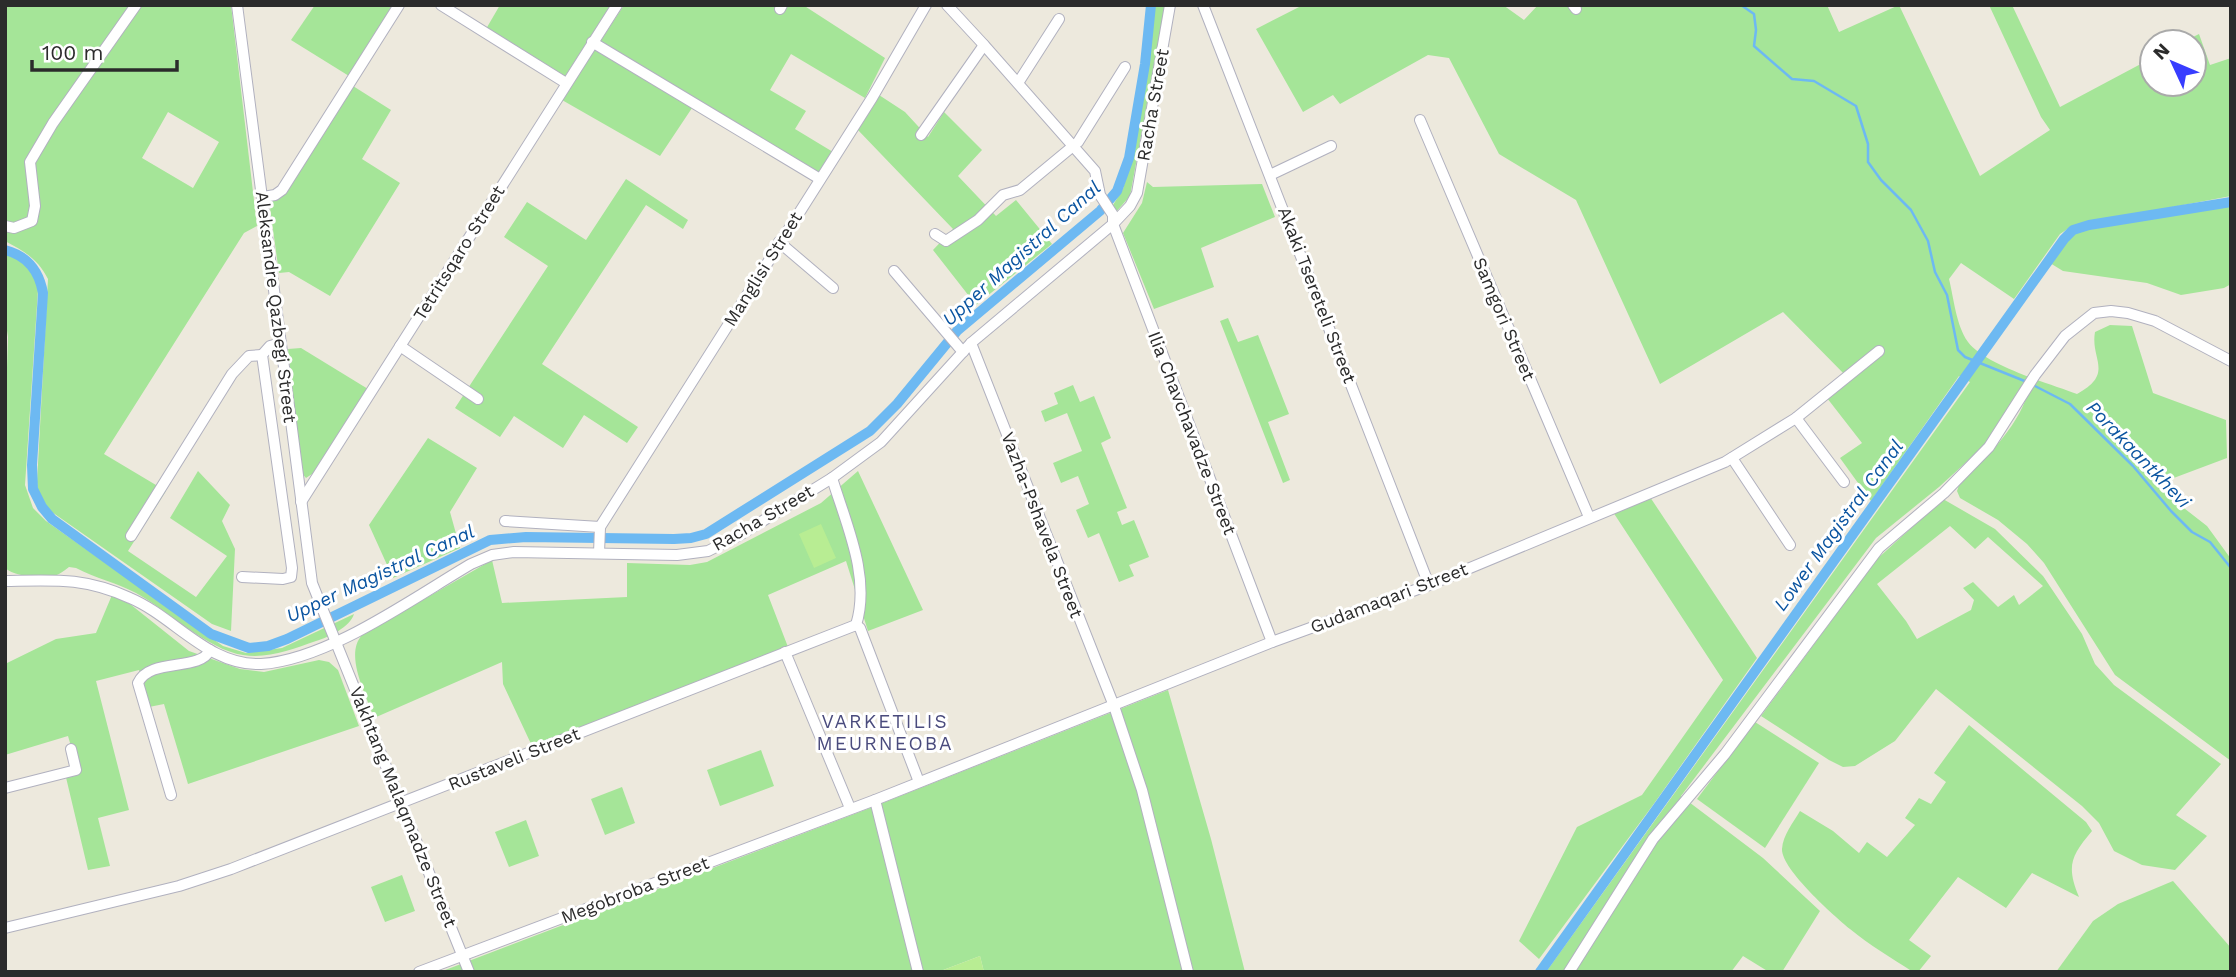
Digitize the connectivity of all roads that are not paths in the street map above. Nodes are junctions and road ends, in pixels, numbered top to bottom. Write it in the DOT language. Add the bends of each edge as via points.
graph roads {
  1 [pos="136,5"];
  2 [pos="237,5"];
  3 [pos="399,5"];
  4 [pos="442,5"];
  5 [pos="617,5"];
  6 [pos="926,5"];
  7 [pos="947,5"];
  8 [pos="1170,5"];
  9 [pos="1203,5"];
  10 [pos="1059,19"];
  11 [pos="592,42"];
  12 [pos="984,44"];
  13 [pos="1125,67"];
  14 [pos="566,83"];
  15 [pos="1018,83"];
  16 [pos="1420,120"];
  17 [pos="921,135"];
  18 [pos="1073,146"];
  19 [pos="1331,146"];
  20 [pos="1270,175"];
  21 [pos="820,179"];
  22 [pos="263,197"];
  23 [pos="1113,219"];
  24 [pos="5,226"];
  25 [pos="935,234"];
  26 [pos="779,242"];
  27 [pos="894,271"];
  28 [pos="833,288"];
  29 [pos="281,343"];
  30 [pos="971,343"];
  31 [pos="400,346"];
  32 [pos="1879,351"];
  33 [pos="963,352"];
  34 [pos="262,355"];
  35 [pos="2231,361"];
  36 [pos="478,399"];
  37 [pos="1796,418"];
  38 [pos="1732,458"];
  39 [pos="832,478"];
  40 [pos="1844,482"];
  41 [pos="301,502"];
  42 [pos="1589,517"];
  43 [pos="505,521"];
  44 [pos="599,529"];
  45 [pos="131,536"];
  46 [pos="1790,545"];
  47 [pos="599,550"];
  48 [pos="242,577"];
  49 [pos="5,581"];
  50 [pos="1429,585"];
  51 [pos="321,607"];
  52 [pos="856,625"];
  53 [pos="336,638"];
  54 [pos="1272,642"];
  55 [pos="210,650"];
  56 [pos="785,652"];
  57 [pos="1114,706"];
  58 [pos="71,749"];
  59 [pos="919,782"];
  60 [pos="5,788"];
  61 [pos="171,795"];
  62 [pos="875,800"];
  63 [pos="400,804"];
  64 [pos="850,808"];
  65 [pos="5,928"];
  66 [pos="462,954"];
  67 [pos="419,972"];
  68 [pos="469,972"];
  69 [pos="918,972"];
  70 [pos="1188,972"];
  71 [pos="1569,972"];
  1 -- 24 [label="street" via="30,162 35,206 32,221 14,228"];
  2 -- 22 [label="street, Aleksandre Qazbegi Street"];
  3 -- 22 [label="street" via="282,190"];
  4 -- 14 [label="street"];
  5 -- 11 [label="street, Tetritsqaro Street"];
  6 -- 21 [label="street, Manglisi Street"];
  7 -- 12 [label="street, Ilia Chavchavadze Street"];
  8 -- 23 [label="street, Racha Street" via="1137,193 1130,206"];
  9 -- 20 [label="street, Akaki Tsereteli Street"];
  10 -- 15 [label="street"];
  11 -- 14 [label="street, Tetritsqaro Street"];
  11 -- 21 [label="street"];
  12 -- 15 [label="street, Ilia Chavchavadze Street"];
  12 -- 17 [label="street"];
  13 -- 18 [label="street"];
  14 -- 31 [label="street, Tetritsqaro Street"];
  15 -- 18 [label="street, Ilia Chavchavadze Street"];
  16 -- 42 [label="street, Samgori Street"];
  18 -- 23 [label="street, Ilia Chavchavadze Street" via="1095,170 1100,195"];
  18 -- 25 [label="street" via="946,242"];
  19 -- 20 [label="street"];
  20 -- 50 [label="street, Akaki Tsereteli Street"];
  21 -- 26 [label="street, Manglisi Street"];
  22 -- 29 [label="street, Aleksandre Qazbegi Street"];
  23 -- 30 [label="street, Racha Street"];
  23 -- 54 [label="street, Ilia Chavchavadze Street"];
  26 -- 28 [label="street"];
  26 -- 44 [label="street, Manglisi Street"];
  27 -- 33 [label="street"];
  29 -- 34 [label="street"];
  29 -- 41 [label="street, Aleksandre Qazbegi Street"];
  30 -- 33 [label="street, Racha Street"];
  30 -- 57 [label="street, Vazha-Pshavela Street"];
  31 -- 36 [label="street"];
  31 -- 41 [label="street, Tetritsqaro Street"];
  32 -- 37 [label="street, Gudamaqari Street"];
  33 -- 39 [label="street, Racha Street" via="881,442"];
  34 -- 45 [label="street" via="249,356 232,374"];
  34 -- 48 [label="street" via="292,568 291,577 282,579"];
  35 -- 71 [label="street" via="2155,321 2128,313 2094,313 2065,337 1989,447 1879,548 1725,754 1653,839"];
  37 -- 38 [label="street, Gudamaqari Street"];
  37 -- 40 [label="street"];
  38 -- 42 [label="street, Gudamaqari Street"];
  38 -- 46 [label="street"];
  39 -- 47 [label="street, Racha Street" via="708,551 677,555"];
  39 -- 52 [label="street" via="852,537 862,602"];
  41 -- 51 [label="street, Aleksandre Qazbegi Street" via="312,583"];
  42 -- 50 [label="street, Gudamaqari Street"];
  43 -- 44 [label="street"];
  44 -- 47 [label="street"];
  47 -- 53 [label="street, Racha Street" via="492,555"];
  49 -- 55 [label="street, Racha Street" via="69,579 107,589 149,608"];
  50 -- 54 [label="street, Gudamaqari Street"];
  51 -- 53 [label="street, Vakhtang Malaqmadze Street"];
  52 -- 56 [label="street, Rustaveli Street"];
  52 -- 59 [label="street"];
  53 -- 55 [label="street, Racha Street" via="282,661 259,664 239,662"];
  53 -- 63 [label="street, Vakhtang Malaqmadze Street"];
  54 -- 57 [label="street, Gudamaqari Street"];
  55 -- 61 [label="street" via="203,658 148,671 138,683"];
  56 -- 63 [label="street, Rustaveli Street"];
  56 -- 64 [label="street"];
  57 -- 59 [label="street, Gudamaqari Street"];
  57 -- 70 [label="street, Vazha-Pshavela Street" via="1142,790"];
  58 -- 60 [label="street" via="76,770"];
  59 -- 62 [label="street, Gudamaqari Street"];
  62 -- 64 [label="street, Megobroba Street"];
  62 -- 69 [label="street"];
  63 -- 65 [label="street, Rustaveli Street" via="179,886"];
  63 -- 66 [label="street, Vakhtang Malaqmadze Street"];
  64 -- 66 [label="street, Megobroba Street"];
  66 -- 67 [label="street, Megobroba Street"];
  66 -- 68 [label="street, Vakhtang Malaqmadze Street"];
}
